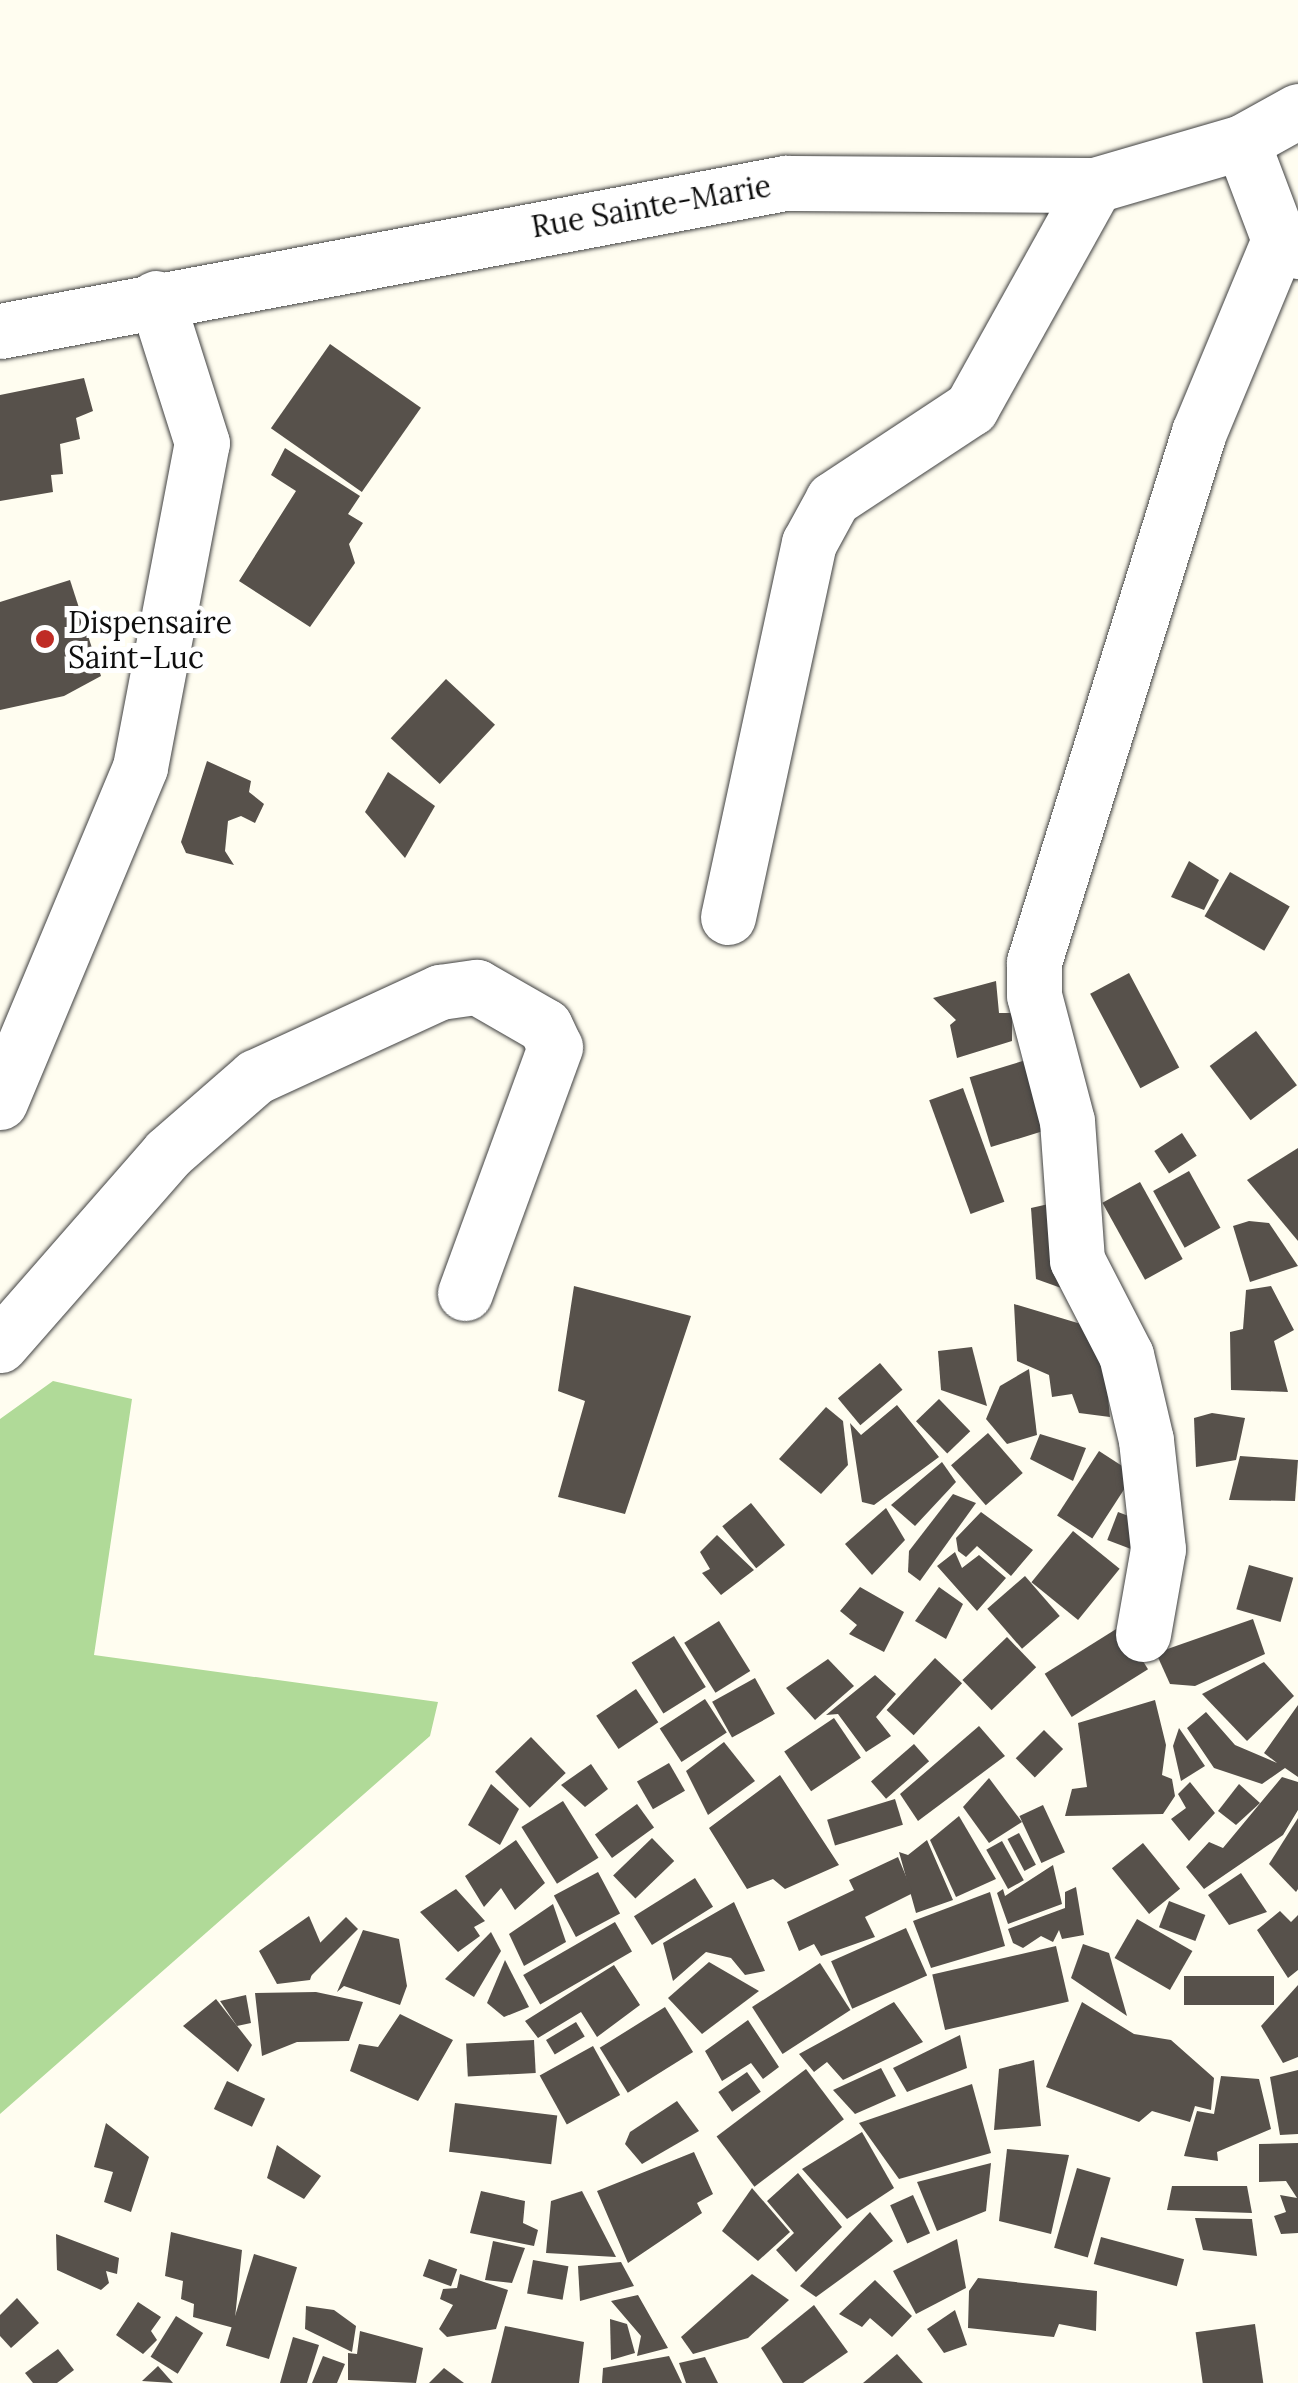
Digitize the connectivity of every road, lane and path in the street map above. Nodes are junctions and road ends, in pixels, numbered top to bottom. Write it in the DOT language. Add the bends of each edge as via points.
graph roads {
  1 [pos="1298,111"];
  2 [pos="1242,142"];
  3 [pos="1095,184"];
  4 [pos="1289,246"];
  5 [pos="156,298"];
  6 [pos="0,331"];
  7 [pos="728,916"];
  8 [pos="0,1102"];
  9 [pos="466,1293"];
  10 [pos="0,1345"];
  11 [pos="1143,1634"];
  1 -- 2 [label="street, Rue Sainte-Marie"];
  2 -- 3 [label="street, Rue Sainte-Marie"];
  2 -- 4 [label="street"];
  3 -- 5 [label="street, Rue Sainte-Marie" via="785,183"];
  3 -- 7 [label="street" via="971,408 833,499 810,544"];
  4 -- 11 [label="street" via="1199,432 1034,962 1034,994 1068,1121 1077,1260 1126,1355 1146,1440 1158,1549"];
  5 -- 6 [label="street, Rue Sainte-Marie"];
  5 -- 8 [label="street" via="202,444 140,767"];
  9 -- 10 [label="street" via="554,1047 544,1026 476,987 440,992 255,1077 168,1153"];
}
